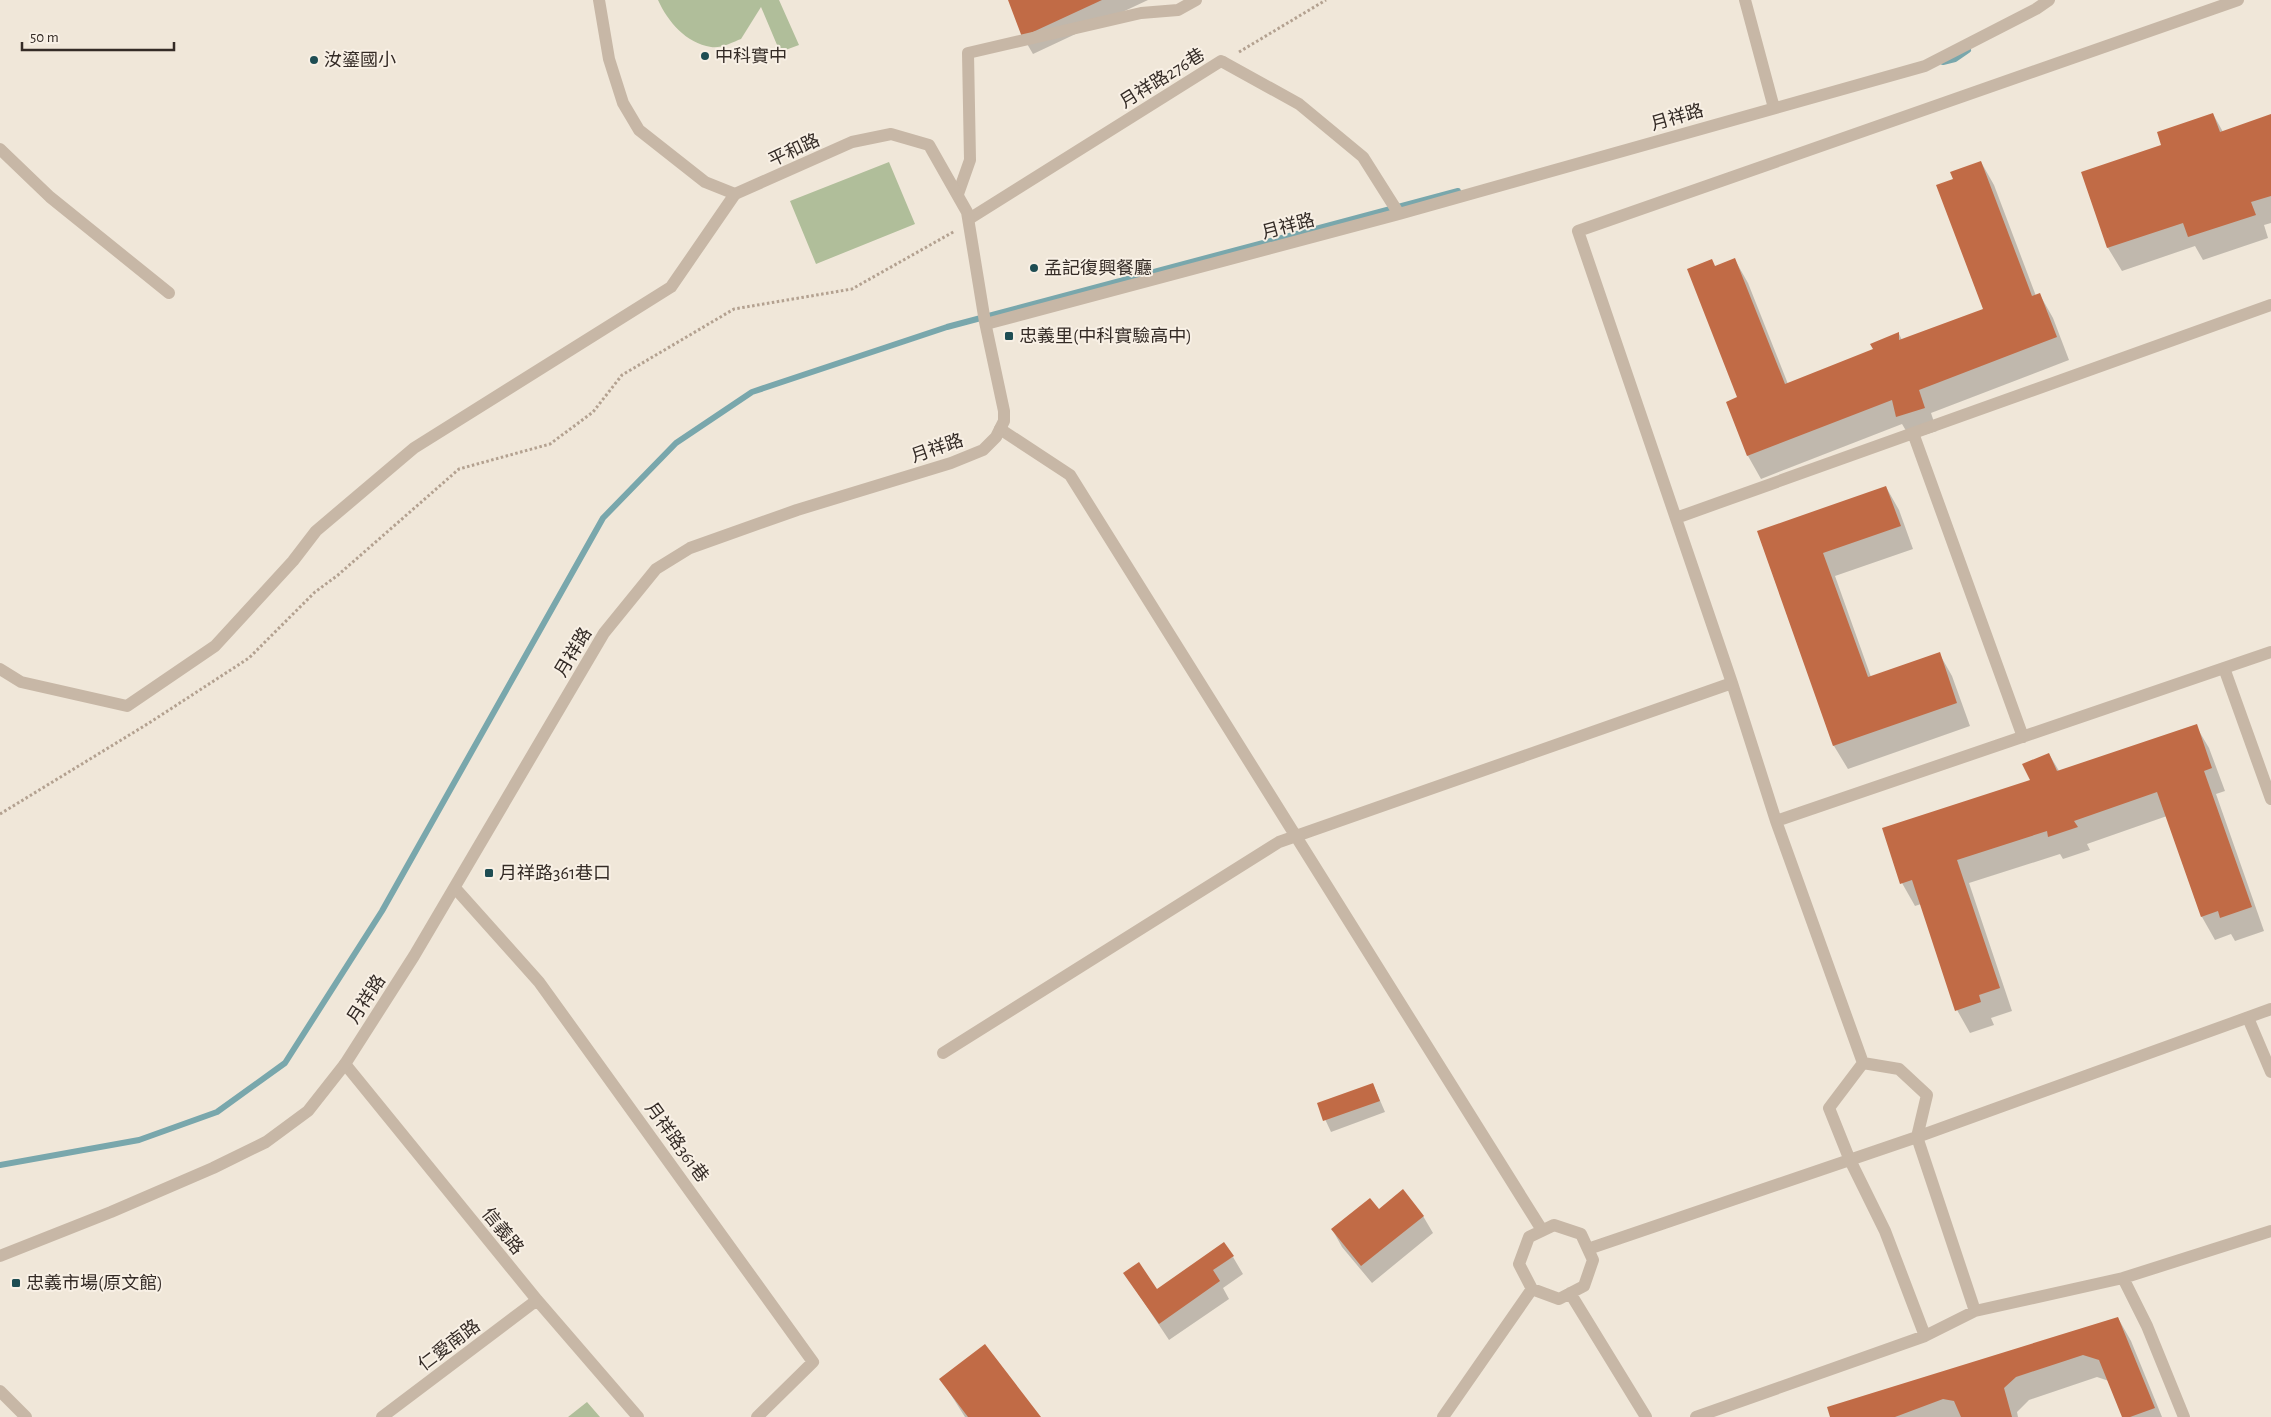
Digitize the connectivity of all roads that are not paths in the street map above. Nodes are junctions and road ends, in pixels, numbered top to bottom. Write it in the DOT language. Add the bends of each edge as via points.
graph roads {
  1 [pos="599,0"];
  2 [pos="1196,0"];
  3 [pos="1745,0"];
  4 [pos="2049,0"];
  5 [pos="2238,0"];
  6 [pos="1774,108"];
  7 [pos="0,149"];
  8 [pos="735,194"];
  9 [pos="958,194"];
  10 [pos="1398,214"];
  11 [pos="969,221"];
  12 [pos="169,293"];
  13 [pos="2271,305"];
  14 [pos="986,323"];
  15 [pos="1000,429"];
  16 [pos="1913,433"];
  17 [pos="1676,518"];
  18 [pos="2271,652"];
  19 [pos="2224,668"];
  20 [pos="0,669"];
  21 [pos="1732,683"];
  22 [pos="2023,737"];
  23 [pos="2271,799"];
  24 [pos="1776,822"];
  25 [pos="1295,837"];
  26 [pos="455,888"];
  27 [pos="2271,1009"];
  28 [pos="2248,1018"];
  29 [pos="943,1053"];
  30 [pos="1863,1062"];
  31 [pos="344,1064"];
  32 [pos="2271,1072"];
  33 [pos="1917,1137"];
  34 [pos="1849,1158"];
  35 [pos="1542,1230"];
  36 [pos="2271,1231"];
  37 [pos="1588,1248"];
  38 [pos="0,1256"];
  39 [pos="2123,1278"];
  40 [pos="1532,1289"];
  41 [pos="1570,1293"];
  42 [pos="537,1300"];
  43 [pos="1975,1312"];
  44 [pos="1925,1336"];
  45 [pos="0,1391"];
  46 [pos="26,1417"];
  47 [pos="382,1417"];
  48 [pos="638,1417"];
  49 [pos="757,1417"];
  50 [pos="1443,1417"];
  51 [pos="1646,1417"];
  52 [pos="1696,1417"];
  53 [pos="2184,1417"];
  1 -- 8 [label="street" via="609,59 620,94 639,130 705,182"];
  2 -- 9 [label="street" via="1178,10 1141,13 968,53 970,160"];
  3 -- 6 [label="street"];
  4 -- 6 [label="street, 月祥路" via="1925,66"];
  5 -- 17 [label="street" via="1578,231"];
  6 -- 10 [label="street, 月祥路"];
  7 -- 12 [label="street" via="50,197"];
  8 -- 9 [label="street, 平和路" via="852,142 892,134 929,146"];
  8 -- 20 [label="street" via="671,287 414,448 316,531 216,646 128,706 22,682"];
  9 -- 11 [label="street, 平和路"];
  10 -- 11 [label="street, 月祥路276巷" via="1362,157 1299,104 1223,62"];
  10 -- 14 [label="street, 月祥路"];
  11 -- 14 [label="street, 平和路"];
  13 -- 16 [label="street"];
  14 -- 15 [label="street" via="1004,411"];
  15 -- 25 [label="street" via="1070,475"];
  15 -- 26 [label="street, 月祥路" via="989,445 951,463 797,510 690,548 656,569 604,633"];
  16 -- 17 [label="street"];
  16 -- 22 [label="street"];
  17 -- 21 [label="street"];
  18 -- 19 [label="street"];
  19 -- 22 [label="street"];
  19 -- 23 [label="street"];
  21 -- 24 [label="street"];
  21 -- 25 [label="street"];
  22 -- 24 [label="street"];
  24 -- 30 [label="street"];
  25 -- 29 [label="street" via="1278,842"];
  25 -- 35 [label="street"];
  26 -- 31 [label="street, 月祥路"];
  26 -- 49 [label="street, 月祥路361巷" via="539,982 813,1362"];
  27 -- 28 [label="street"];
  28 -- 32 [label="street"];
  28 -- 33 [label="street"];
  30 -- 33 [label="street" via="1898,1070 1927,1096"];
  30 -- 34 [label="street" via="1829,1108"];
  31 -- 38 [label="street, 月祥路" via="308,1111 266,1142 111,1212"];
  31 -- 42 [label="street, 信義路"];
  33 -- 34 [label="street"];
  33 -- 43 [label="street"];
  34 -- 37 [label="street"];
  34 -- 44 [label="street" via="1885,1232"];
  35 -- 37 [label="street" via="1554,1225 1581,1234"];
  35 -- 40 [label="street" via="1528,1237 1519,1264"];
  36 -- 39 [label="street"];
  37 -- 41 [label="street" via="1593,1260 1584,1286"];
  39 -- 43 [label="street"];
  39 -- 53 [label="street" via="2147,1326"];
  40 -- 41 [label="street" via="1558,1298"];
  40 -- 50 [label="street"];
  41 -- 51 [label="street"];
  42 -- 47 [label="street, 仁愛南路"];
  42 -- 48 [label="street, 信義路"];
  43 -- 44 [label="street"];
  44 -- 52 [label="street"];
  45 -- 46 [label="street"];
}
